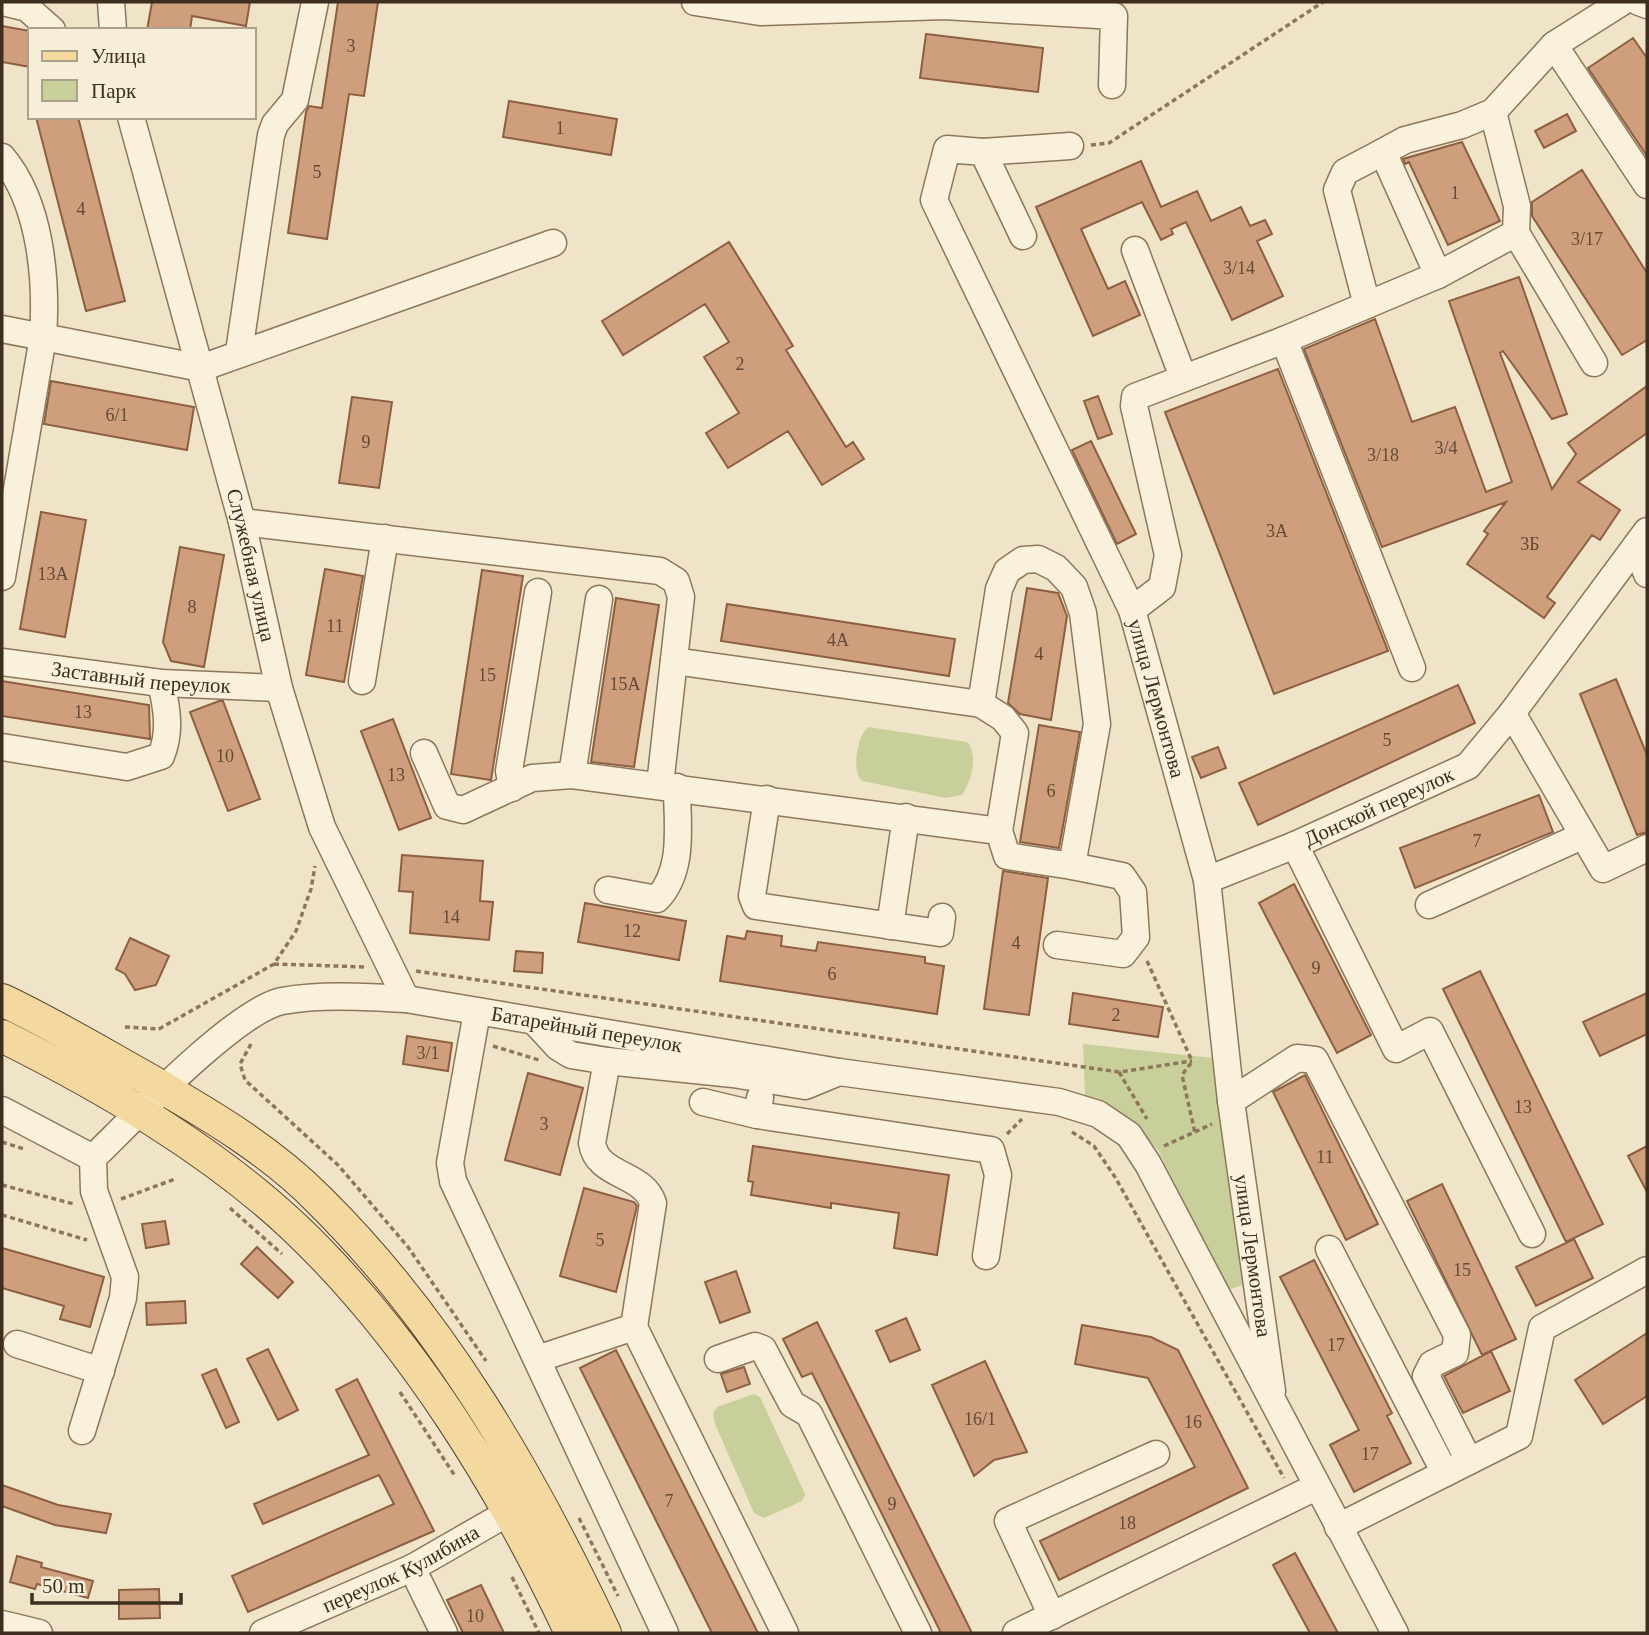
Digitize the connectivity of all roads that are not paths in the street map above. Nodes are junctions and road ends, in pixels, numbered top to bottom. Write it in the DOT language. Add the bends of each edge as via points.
graph roads {
  1 [pos="3,2"];
  2 [pos="111,2"];
  3 [pos="315,2"];
  4 [pos="695,2"];
  5 [pos="1622,2"];
  6 [pos="1639,2"];
  7 [pos="944,4"];
  8 [pos="1647,5"];
  9 [pos="760,7"];
  10 [pos="1115,9"];
  11 [pos="50,28"];
  12 [pos="113,28"];
  13 [pos="1554,46"];
  14 [pos="1112,85"];
  15 [pos="1493,112"];
  16 [pos="132,119"];
  17 [pos="1070,146"];
  18 [pos="983,152"];
  19 [pos="1383,152"];
  20 [pos="2,157"];
  21 [pos="1647,185"];
  22 [pos="1516,233"];
  23 [pos="1023,236"];
  24 [pos="553,243"];
  25 [pos="1135,250"];
  26 [pos="1438,275"];
  27 [pos="1367,305"];
  28 [pos="2,329"];
  29 [pos="43,337"];
  30 [pos="1284,340"];
  31 [pos="239,352"];
  32 [pos="1594,363"];
  33 [pos="201,368"];
  34 [pos="1183,377"];
  35 [pos="242,522"];
  36 [pos="385,538"];
  37 [pos="1642,538"];
  38 [pos="1647,574"];
  39 [pos="2,577"];
  40 [pos="538,592"];
  41 [pos="599,599"];
  42 [pos="1132,610"];
  43 [pos="674,661"];
  44 [pos="2,662"];
  45 [pos="1412,668"];
  46 [pos="362,681"];
  47 [pos="162,683"];
  48 [pos="279,688"];
  49 [pos="981,704"];
  50 [pos="1512,713"];
  51 [pos="2,747"];
  52 [pos="424,753"];
  53 [pos="572,775"];
  54 [pos="668,786"];
  55 [pos="512,788"];
  56 [pos="767,799"];
  57 [pos="906,817"];
  58 [pos="999,831"];
  59 [pos="1582,836"];
  60 [pos="1295,845"];
  61 [pos="1647,848"];
  62 [pos="1072,866"];
  63 [pos="1207,880"];
  64 [pos="608,890"];
  65 [pos="1429,905"];
  66 [pos="942,917"];
  67 [pos="890,926"];
  68 [pos="1057,945"];
  69 [pos="406,999"];
  70 [pos="2,1000"];
  71 [pos="477,1012"];
  72 [pos="534,1021"];
  73 [pos="2,1037"];
  74 [pos="607,1061"];
  75 [pos="839,1072"];
  76 [pos="763,1079"];
  77 [pos="165,1089"];
  78 [pos="703,1102"];
  79 [pos="2,1110"];
  80 [pos="1232,1110"];
  81 [pos="139,1113"];
  82 [pos="757,1115"];
  83 [pos="1140,1131"];
  84 [pos="93,1158"];
  85 [pos="1532,1234"];
  86 [pos="1329,1249"];
  87 [pos="986,1256"];
  88 [pos="1641,1274"];
  89 [pos="634,1327"];
  90 [pos="17,1344"];
  91 [pos="537,1359"];
  92 [pos="718,1359"];
  93 [pos="101,1371"];
  94 [pos="1275,1410"];
  95 [pos="82,1431"];
  96 [pos="1156,1454"];
  97 [pos="1469,1461"];
  98 [pos="1445,1473"];
  99 [pos="1305,1492"];
  100 [pos="536,1497"];
  101 [pos="507,1513"];
  102 [pos="1338,1527"];
  103 [pos="412,1568"];
  104 [pos="1052,1616"];
  105 [pos="2,1623"];
  106 [pos="39,1633"];
  107 [pos="263,1633"];
  108 [pos="444,1633"];
  109 [pos="571,1633"];
  110 [pos="605,1633"];
  111 [pos="665,1633"];
  112 [pos="785,1633"];
  113 [pos="918,1633"];
  114 [pos="1016,1633"];
  115 [pos="1395,1633"];
  1 -- 11 [label="street" via="27,8"];
  2 -- 12 [label="street"];
  3 -- 31 [label="street" via="295,100 271,135"];
  4 -- 9 [label="street"];
  5 -- 13 [label="street"];
  6 -- 8 [label="street"];
  7 -- 9 [label="street"];
  7 -- 10 [label="street"];
  10 -- 14 [label="street"];
  13 -- 15 [label="street"];
  13 -- 21 [label="street"];
  15 -- 19 [label="street" via="1405,140"];
  15 -- 22 [label="street" via="1517,206"];
  16 -- 33 [label="street, Служебная улица"];
  17 -- 18 [label="street, улица Лермонтова"];
  18 -- 23 [label="street"];
  18 -- 42 [label="street, улица Лермонтова" via="947,149 934,200"];
  19 -- 26 [label="street"];
  19 -- 27 [label="street" via="1345,172 1337,190"];
  20 -- 29 [label="street" via="21,189 39,240 46,300"];
  22 -- 26 [label="street"];
  22 -- 32 [label="street"];
  24 -- 31 [label="street"];
  25 -- 34 [label="street"];
  26 -- 27 [label="street"];
  27 -- 30 [label="street"];
  28 -- 29 [label="street"];
  29 -- 33 [label="street"];
  29 -- 39 [label="street"];
  30 -- 34 [label="street"];
  30 -- 45 [label="street"];
  31 -- 33 [label="street"];
  33 -- 35 [label="street, Служебная улица"];
  34 -- 42 [label="street" via="1138,394 1133,401 1168,555 1162,587"];
  35 -- 36 [label="street"];
  35 -- 48 [label="street, Служебная улица"];
  36 -- 43 [label="street" via="660,571 676,581 681,597"];
  36 -- 46 [label="street"];
  37 -- 38 [label="street"];
  37 -- 50 [label="street"];
  40 -- 55 [label="street" via="509,771"];
  41 -- 53 [label="street"];
  42 -- 63 [label="street, улица Лермонтова"];
  43 -- 49 [label="street"];
  43 -- 54 [label="street"];
  44 -- 47 [label="street, Заставный переулок"];
  47 -- 48 [label="street, Заставный переулок"];
  47 -- 51 [label="street" via="168,709 167,742 160,756 144,763 127,767"];
  48 -- 69 [label="street, Служебная улица" via="321,827"];
  49 -- 58 [label="street" via="1003,718 1015,733"];
  49 -- 62 [label="street" via="999,589 1007,570 1023,560 1038,559 1056,568 1074,587 1083,613 1097,724"];
  50 -- 59 [label="street"];
  50 -- 60 [label="street, Донской переулок" via="1468,766"];
  52 -- 55 [label="street" via="447,806 463,810"];
  53 -- 54 [label="street"];
  53 -- 55 [label="street" via="532,778"];
  54 -- 56 [label="street"];
  54 -- 64 [label="street" via="677,859 666,889 656,899"];
  56 -- 57 [label="street"];
  56 -- 67 [label="street" via="752,896 756,906"];
  57 -- 58 [label="street"];
  57 -- 67 [label="street"];
  58 -- 62 [label="street" via="1006,856"];
  59 -- 61 [label="street" via="1603,869"];
  59 -- 65 [label="street"];
  60 -- 63 [label="street, Донской переулок"];
  60 -- 85 [label="street" via="1396,1049 1430,1031"];
  62 -- 68 [label="street" via="1122,876 1133,892 1136,937 1123,954"];
  63 -- 80 [label="street, улица Лермонтова"];
  66 -- 67 [label="street" via="940,933"];
  69 -- 71 [label="street, Батарейный переулок"];
  69 -- 77 [label="street, Батарейный переулок" via="337,996 280,1002 238,1024"];
  70 -- 77 [label="main road"];
  71 -- 72 [label="street, Батарейный переулок"];
  71 -- 91 [label="street" via="450,1163 453,1181"];
  72 -- 74 [label="street" via="571,1055"];
  72 -- 75 [label="street, Батарейный переулок"];
  73 -- 81 [label="main road"];
  74 -- 76 [label="street"];
  74 -- 89 [label="street" via="593,1154 601,1164 645,1187 653,1203"];
  75 -- 76 [label="street" via="805,1086"];
  75 -- 83 [label="street, Батарейный переулок" via="1059,1102"];
  76 -- 82 [label="street"];
  77 -- 81 [label="street, Батарейный переулок"];
  77 -- 100 [label="main road" via="244,1137 317,1197 387,1272 442,1345"];
  78 -- 82 [label="street"];
  79 -- 84 [label="street"];
  80 -- 94 [label="street, улица Лермонтова"];
  80 -- 97 [label="street" via="1297,1058 1315,1060 1457,1335 1455,1353 1432,1364 1426,1376"];
  81 -- 84 [label="street, Батарейный переулок"];
  81 -- 101 [label="main road" via="224,1169 293,1227 362,1296 416,1367"];
  82 -- 87 [label="street" via="991,1150 998,1175"];
  83 -- 94 [label="street, улица Лермонтова" via="1147,1164"];
  84 -- 93 [label="street" via="94,1191 125,1277"];
  86 -- 98 [label="street"];
  88 -- 97 [label="street" via="1542,1328 1519,1436"];
  89 -- 91 [label="street"];
  89 -- 112 [label="street"];
  90 -- 93 [label="street"];
  91 -- 111 [label="street"];
  92 -- 113 [label="street" via="755,1346 763,1349 792,1404 809,1414"];
  93 -- 95 [label="street"];
  94 -- 99 [label="street, улица Лермонтова"];
  96 -- 104 [label="street" via="1008,1521"];
  97 -- 98 [label="street"];
  98 -- 102 [label="street"];
  99 -- 102 [label="street, улица Лермонтова"];
  99 -- 104 [label="street"];
  100 -- 101 [label="street, переулок Кулибина"];
  100 -- 110 [label="main road"];
  101 -- 103 [label="street, переулок Кулибина"];
  101 -- 109 [label="main road"];
  102 -- 115 [label="street, улица Лермонтова"];
  103 -- 107 [label="street, переулок Кулибина"];
  103 -- 108 [label="street"];
  104 -- 114 [label="street"];
  105 -- 106 [label="street"];
}
